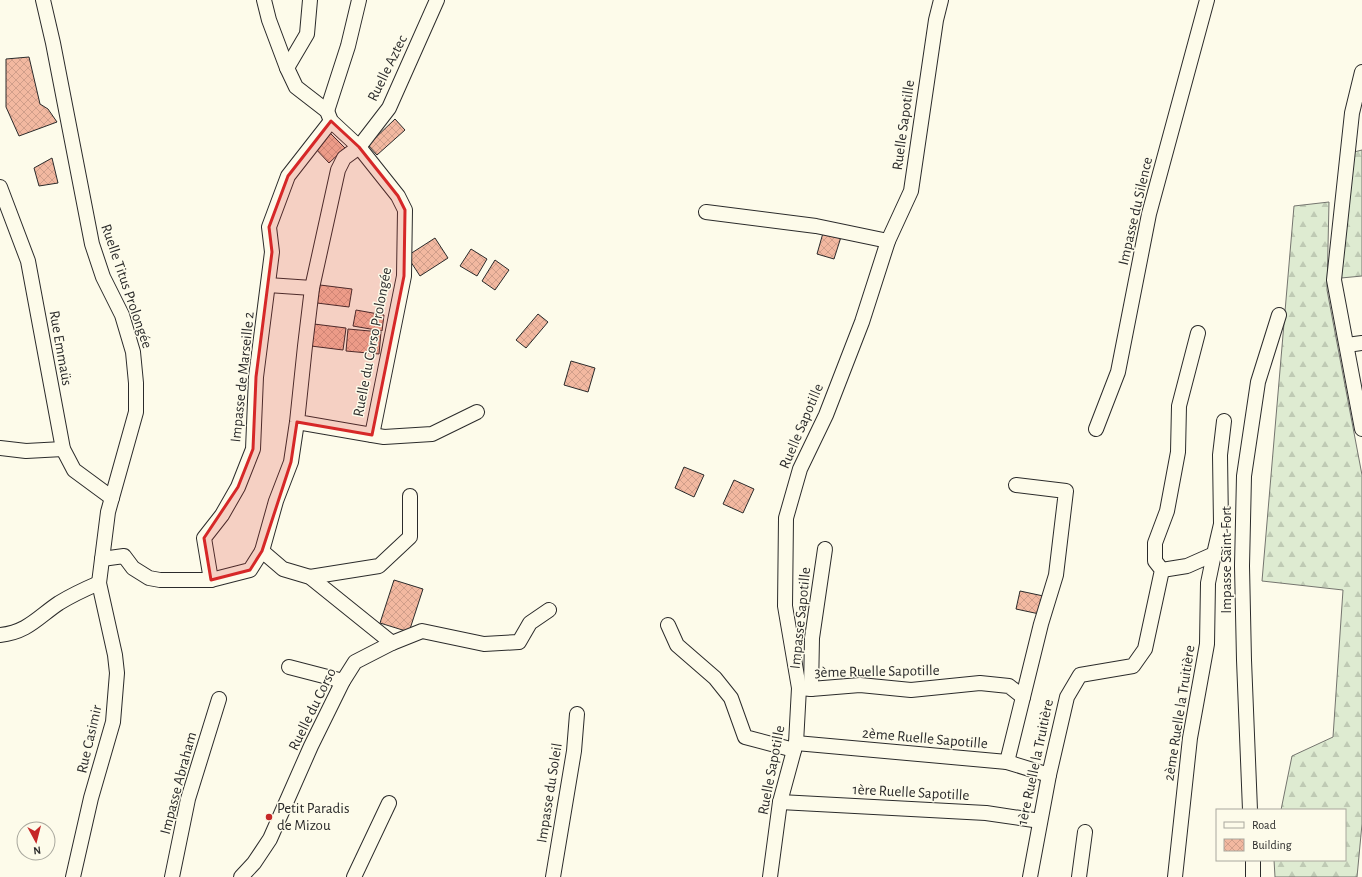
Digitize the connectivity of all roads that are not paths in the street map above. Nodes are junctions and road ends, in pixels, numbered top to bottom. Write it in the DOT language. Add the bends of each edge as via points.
graph roads {
  1 [pos="43,0"];
  2 [pos="264,0"];
  3 [pos="310,0"];
  4 [pos="359,0"];
  5 [pos="437,0"];
  6 [pos="941,0"];
  7 [pos="1207,0"];
  8 [pos="287,68"];
  9 [pos="1362,72"];
  10 [pos="1357,112"];
  11 [pos="329,116"];
  12 [pos="359,146"];
  13 [pos="0,187"];
  14 [pos="706,212"];
  15 [pos="888,241"];
  16 [pos="268,285"];
  17 [pos="312,288"];
  18 [pos="1279,315"];
  19 [pos="1198,333"];
  20 [pos="1362,343"];
  21 [pos="1347,345"];
  22 [pos="477,412"];
  23 [pos="1224,420"];
  24 [pos="297,422"];
  25 [pos="1362,428"];
  26 [pos="1096,429"];
  27 [pos="372,435"];
  28 [pos="0,448"];
  29 [pos="63,449"];
  30 [pos="1016,486"];
  31 [pos="410,496"];
  32 [pos="112,498"];
  33 [pos="825,549"];
  34 [pos="262,551"];
  35 [pos="1214,554"];
  36 [pos="102,559"];
  37 [pos="1162,570"];
  38 [pos="310,577"];
  39 [pos="211,580"];
  40 [pos="99,583"];
  41 [pos="549,610"];
  42 [pos="668,625"];
  43 [pos="0,635"];
  44 [pos="392,643"];
  45 [pos="289,667"];
  46 [pos="343,681"];
  47 [pos="805,689"];
  48 [pos="1024,697"];
  49 [pos="219,699"];
  50 [pos="577,714"];
  51 [pos="795,747"];
  52 [pos="1007,762"];
  53 [pos="1048,775"];
  54 [pos="780,802"];
  55 [pos="389,803"];
  56 [pos="1250,809"];
  57 [pos="1040,821"];
  58 [pos="1084,832"];
  59 [pos="1253,861"];
  60 [pos="73,877"];
  61 [pos="172,877"];
  62 [pos="241,877"];
  63 [pos="354,877"];
  64 [pos="553,877"];
  65 [pos="770,877"];
  66 [pos="1030,877"];
  67 [pos="1079,877"];
  68 [pos="1175,877"];
  69 [pos="1254,877"];
  1 -- 32 [label="street, Ruelle Titus Prolongée" via="92,244 103,277 122,315 133,352 136,412"];
  2 -- 8 [label="street, Ruelle du Corso Prolongée"];
  3 -- 8 [label="street" via="307,34"];
  4 -- 11 [label="street"];
  5 -- 12 [label="street, Ruelle Aztec" via="389,108"];
  6 -- 15 [label="street, Ruelle Sapotille" via="911,191"];
  7 -- 26 [label="street, Impasse du Silence" via="1149,214 1118,372"];
  8 -- 11 [label="street, Ruelle du Corso Prolongée" via="296,87"];
  9 -- 10 [label="street"];
  10 -- 21 [label="street" via="1334,280"];
  11 -- 12 [label="street, Ruelle du Corso Prolongée"];
  11 -- 16 [label="street, Impasse de Marseille 2" via="288,176 269,227 272,252"];
  12 -- 17 [label="street" via="344,158 338,170"];
  12 -- 27 [label="street, Ruelle du Corso Prolongée" via="398,196 405,210 404,276"];
  13 -- 29 [label="street, Rue Emmaüs" via="28,260"];
  14 -- 15 [label="street" via="816,226"];
  15 -- 47 [label="street, Ruelle Sapotille" via="862,322 826,415 800,468 786,518 785,606"];
  16 -- 17 [label="street"];
  16 -- 39 [label="street, Impasse de Marseille 2" via="256,377 252,449 238,486 222,515 204,538"];
  17 -- 24 [label="street"];
  18 -- 56 [label="street, Impasse Saint-Fort" via="1258,382 1244,476 1242,597"];
  19 -- 37 [label="street" via="1179,406 1178,452 1167,511 1155,543 1155,561"];
  20 -- 21 [label="street"];
  21 -- 25 [label="street"];
  22 -- 27 [label="street" via="432,434 384,437"];
  23 -- 35 [label="street, 2ème Ruelle la Truitière" via="1220,455 1221,524"];
  24 -- 27 [label="street, Ruelle du Corso Prolongée"];
  24 -- 34 [label="street" via="291,462"];
  28 -- 29 [label="street" via="26,451"];
  29 -- 32 [label="street, Rue Emmaüs" via="74,470"];
  30 -- 48 [label="street" via="1066,491 1056,575"];
  31 -- 38 [label="street" via="410,537 379,566"];
  32 -- 36 [label="street, Ruelle Titus Prolongée"];
  33 -- 47 [label="street, Impasse Sapotille"];
  34 -- 38 [label="street" via="283,569"];
  34 -- 39 [label="street" via="250,570"];
  35 -- 37 [label="street" via="1187,566"];
  35 -- 68 [label="street, 2ème Ruelle la Truitière" via="1208,583 1207,644 1190,738"];
  36 -- 39 [label="street" via="124,556 132,568 160,585"];
  36 -- 40 [label="street, Ruelle Titus Prolongée"];
  37 -- 53 [label="street, 1ère Ruelle la Truitière" via="1145,649 1133,666 1080,675 1067,697"];
  38 -- 44 [label="street"];
  40 -- 43 [label="street" via="59,603 25,628"];
  40 -- 60 [label="street, Rue Casimir" via="117,673 113,722 91,798"];
  41 -- 44 [label="street, Ruelle du Corso" via="530,623 519,642 484,644 422,631"];
  42 -- 51 [label="street, 2ème Ruelle Sapotille" via="677,645 715,678 731,698 745,737"];
  44 -- 46 [label="street, Ruelle du Corso" via="355,662"];
  45 -- 46 [label="street"];
  46 -- 62 [label="street, Ruelle du Corso" via="270,839"];
  47 -- 48 [label="street, 3ème Ruelle Sapotille" via="860,685 911,690 980,682 1009,686"];
  47 -- 51 [label="street, Ruelle Sapotille"];
  48 -- 52 [label="street"];
  49 -- 61 [label="street, Impasse Abraham" via="188,799"];
  50 -- 64 [label="street, Impasse du Soleil" via="574,751"];
  51 -- 52 [label="street, 2ème Ruelle Sapotille"];
  51 -- 54 [label="street, Ruelle Sapotille"];
  52 -- 53 [label="street, 2ème Ruelle Sapotille"];
  53 -- 57 [label="street, 1ère Ruelle la Truitière"];
  54 -- 57 [label="street, 1ère Ruelle Sapotille" via="986,813"];
  54 -- 65 [label="street, Ruelle Sapotille"];
  55 -- 63 [label="street"];
  57 -- 66 [label="street, 1ère Ruelle la Truitière"];
  58 -- 67 [label="street"];
  59 -- 69 [label="street"];
}
